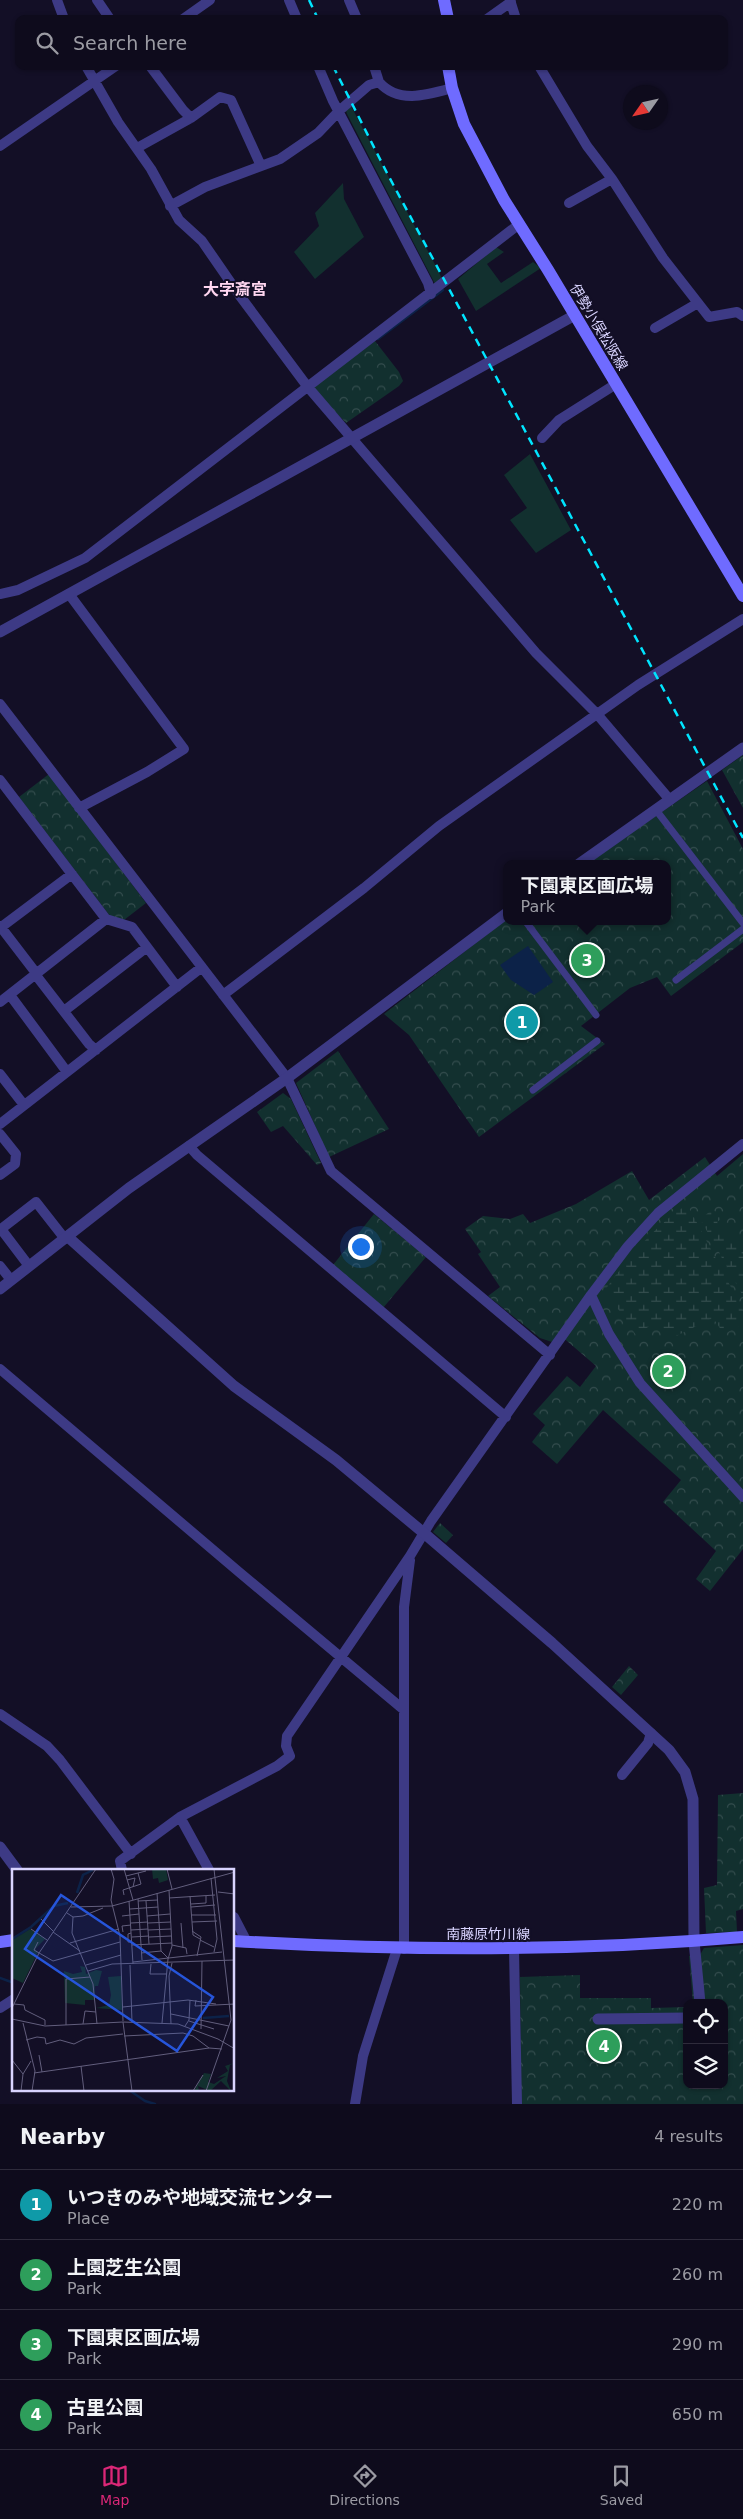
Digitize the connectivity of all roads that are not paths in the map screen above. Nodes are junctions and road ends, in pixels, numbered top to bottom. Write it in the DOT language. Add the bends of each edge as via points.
graph roads {
  1 [pos="57,0"];
  2 [pos="98,0"];
  3 [pos="210,0"];
  4 [pos="289,0"];
  5 [pos="349,0"];
  6 [pos="444,0"];
  7 [pos="510,1"];
  8 [pos="63,15"];
  9 [pos="107,15"];
  10 [pos="189,15"];
  11 [pos="295,15"];
  12 [pos="355,15"];
  13 [pos="447,15"];
  14 [pos="492,15"];
  15 [pos="515,15"];
  16 [pos="88,70"];
  17 [pos="110,70"];
  18 [pos="153,70"];
  19 [pos="320,70"];
  20 [pos="375,70"];
  21 [pos="449,70"];
  22 [pos="540,70"];
  23 [pos="94,81"];
  24 [pos="379,82"];
  25 [pos="452,88"];
  26 [pos="340,110"];
  27 [pos="191,118"];
  28 [pos="0,146"];
  29 [pos="137,148"];
  30 [pos="262,166"];
  31 [pos="612,179"];
  32 [pos="569,203"];
  33 [pos="170,206"];
  34 [pos="518,225"];
  35 [pos="431,294"];
  36 [pos="698,303"];
  37 [pos="574,315"];
  38 [pos="743,316"];
  39 [pos="655,328"];
  40 [pos="616,384"];
  41 [pos="307,386"];
  42 [pos="542,438"];
  43 [pos="350,439"];
  44 [pos="0,594"];
  45 [pos="69,594"];
  46 [pos="743,596"];
  47 [pos="743,619"];
  48 [pos="0,632"];
  49 [pos="0,704"];
  50 [pos="597,714"];
  51 [pos="743,748"];
  52 [pos="0,780"];
  53 [pos="670,800"];
  54 [pos="79,808"];
  55 [pos="656,810"];
  56 [pos="585,860"];
  57 [pos="72,874"];
  58 [pos="503,916"];
  59 [pos="106,919"];
  60 [pos="743,923"];
  61 [pos="528,925"];
  62 [pos="0,927"];
  63 [pos="743,929"];
  64 [pos="147,947"];
  65 [pos="202,967"];
  66 [pos="36,974"];
  67 [pos="676,980"];
  68 [pos="178,987"];
  69 [pos="10,995"];
  70 [pos="223,995"];
  71 [pos="0,1002"];
  72 [pos="64,1011"];
  73 [pos="596,1014"];
  74 [pos="597,1041"];
  75 [pos="96,1050"];
  76 [pos="67,1072"];
  77 [pos="0,1074"];
  78 [pos="287,1078"];
  79 [pos="533,1090"];
  80 [pos="24,1105"];
  81 [pos="0,1124"];
  82 [pos="0,1134"];
  83 [pos="743,1144"];
  84 [pos="189,1146"];
  85 [pos="0,1175"];
  86 [pos="66,1238"];
  87 [pos="0,1266"];
  88 [pos="29,1266"];
  89 [pos="11,1280"];
  90 [pos="0,1289"];
  91 [pos="591,1295"];
  92 [pos="550,1355"];
  93 [pos="0,1369"];
  94 [pos="506,1417"];
  95 [pos="743,1497"];
  96 [pos="425,1534"];
  97 [pos="410,1556"];
  98 [pos="341,1658"];
  99 [pos="404,1710"];
  100 [pos="0,1714"];
  101 [pos="651,1733"];
  102 [pos="622,1775"];
  103 [pos="180,1818"];
  104 [pos="1,1849"];
  105 [pos="131,1854"];
  106 [pos="16,1869"];
  107 [pos="122,1869"];
  108 [pos="207,1869"];
  109 [pos="235,1919"];
  110 [pos="743,1937"];
  111 [pos="235,1941"];
  112 [pos="247,1942"];
  113 [pos="694,1942"];
  114 [pos="400,1949"];
  115 [pos="514,1950"];
  116 [pos="700,1999"];
  117 [pos="12,2000"];
  118 [pos="0,2008"];
  119 [pos="683,2018"];
  120 [pos="598,2019"];
  121 [pos="355,2104"];
  122 [pos="517,2104"];
  1 -- 8 [label="street"];
  2 -- 9 [label="street"];
  3 -- 10 [label="street"];
  4 -- 11 [label="street"];
  5 -- 12 [label="street"];
  6 -- 13 [label="main road"];
  7 -- 14 [label="street"];
  7 -- 15 [label="street"];
  16 -- 23 [label="street"];
  17 -- 23 [label="street"];
  18 -- 27 [label="street"];
  19 -- 26 [label="street"];
  20 -- 24 [label="street"];
  21 -- 25 [label="main road, 伊勢小俣松阪線"];
  22 -- 31 [label="street" via="567,116"];
  23 -- 28 [label="street"];
  23 -- 29 [label="street"];
  24 -- 25 [label="street" via="395,95 403,96"];
  24 -- 26 [label="street" via="369,85"];
  25 -- 34 [label="main road, 伊勢小俣松阪線" via="464,124"];
  26 -- 30 [label="street" via="318,133 280,159"];
  26 -- 35 [label="street"];
  27 -- 29 [label="street"];
  27 -- 30 [label="street" via="220,97 231,100"];
  29 -- 33 [label="street"];
  30 -- 33 [label="street" via="205,187"];
  31 -- 32 [label="street"];
  31 -- 36 [label="street" via="663,258"];
  33 -- 41 [label="street" via="179,220 202,241"];
  34 -- 35 [label="street"];
  34 -- 37 [label="main road, 伊勢小俣松阪線"];
  35 -- 41 [label="street"];
  36 -- 38 [label="street" via="709,317 737,312"];
  36 -- 39 [label="street"];
  37 -- 40 [label="main road, 伊勢小俣松阪線"];
  37 -- 43 [label="street"];
  40 -- 42 [label="street" via="559,420"];
  40 -- 46 [label="main road, 伊勢小俣松阪線"];
  41 -- 43 [label="street"];
  41 -- 44 [label="street" via="84,558 18,590"];
  43 -- 45 [label="street"];
  43 -- 50 [label="street" via="536,653"];
  45 -- 48 [label="street"];
  45 -- 54 [label="street" via="184,749"];
  47 -- 50 [label="street"];
  49 -- 54 [label="street"];
  50 -- 53 [label="street"];
  50 -- 70 [label="street" via="439,826 364,888"];
  51 -- 53 [label="street"];
  52 -- 57 [label="street"];
  53 -- 55 [label="street"];
  54 -- 65 [label="street"];
  55 -- 56 [label="street"];
  55 -- 60 [label="street"];
  57 -- 59 [label="street"];
  57 -- 62 [label="street"];
  58 -- 78 [label="street"];
  59 -- 64 [label="street" via="132,927"];
  59 -- 66 [label="street"];
  61 -- 73 [label="street"];
  62 -- 66 [label="street"];
  63 -- 67 [label="street"];
  64 -- 68 [label="street"];
  64 -- 72 [label="street"];
  65 -- 68 [label="street"];
  65 -- 70 [label="street"];
  66 -- 69 [label="street"];
  66 -- 72 [label="street"];
  68 -- 75 [label="street"];
  69 -- 71 [label="street"];
  69 -- 76 [label="street"];
  70 -- 78 [label="street"];
  72 -- 75 [label="street"];
  74 -- 79 [label="street"];
  75 -- 76 [label="street"];
  76 -- 80 [label="street"];
  77 -- 80 [label="street"];
  78 -- 84 [label="street"];
  78 -- 92 [label="street" via="331,1171"];
  80 -- 81 [label="street"];
  82 -- 85 [label="street" via="16,1154 15,1164"];
  83 -- 91 [label="street" via="658,1213"];
  84 -- 86 [label="street"];
  84 -- 94 [label="street"];
  86 -- 88 [label="street"];
  86 -- 88 [label="street" via="36,1202 1,1229"];
  86 -- 96 [label="street" via="234,1386 336,1460"];
  87 -- 89 [label="street"];
  88 -- 89 [label="street"];
  89 -- 90 [label="street"];
  91 -- 92 [label="street"];
  91 -- 95 [label="street" via="609,1334 636,1378"];
  92 -- 94 [label="street"];
  93 -- 98 [label="street"];
  94 -- 96 [label="street"];
  96 -- 97 [label="street"];
  96 -- 101 [label="street"];
  97 -- 98 [label="street"];
  97 -- 99 [label="street" via="404,1607"];
  98 -- 99 [label="street"];
  98 -- 103 [label="street" via="287,1736 290,1756 287,1760"];
  99 -- 114 [label="street"];
  100 -- 105 [label="street" via="47,1746"];
  101 -- 102 [label="street" via="648,1743"];
  101 -- 113 [label="street" via="680,1764 692,1792"];
  103 -- 105 [label="street"];
  103 -- 108 [label="street"];
  104 -- 106 [label="street"];
  105 -- 107 [label="street" via="120,1861"];
  109 -- 112 [label="street"];
  110 -- 113 [label="main road, 南藤原竹川線"];
  111 -- 112 [label="main road, 南藤原竹川線"];
  112 -- 114 [label="main road, 南藤原竹川線"];
  113 -- 115 [label="main road, 南藤原竹川線"];
  113 -- 116 [label="street"];
  114 -- 115 [label="main road, 南藤原竹川線"];
  114 -- 121 [label="street" via="363,2056"];
  115 -- 122 [label="street"];
  117 -- 118 [label="street"];
  119 -- 120 [label="street"];
}
